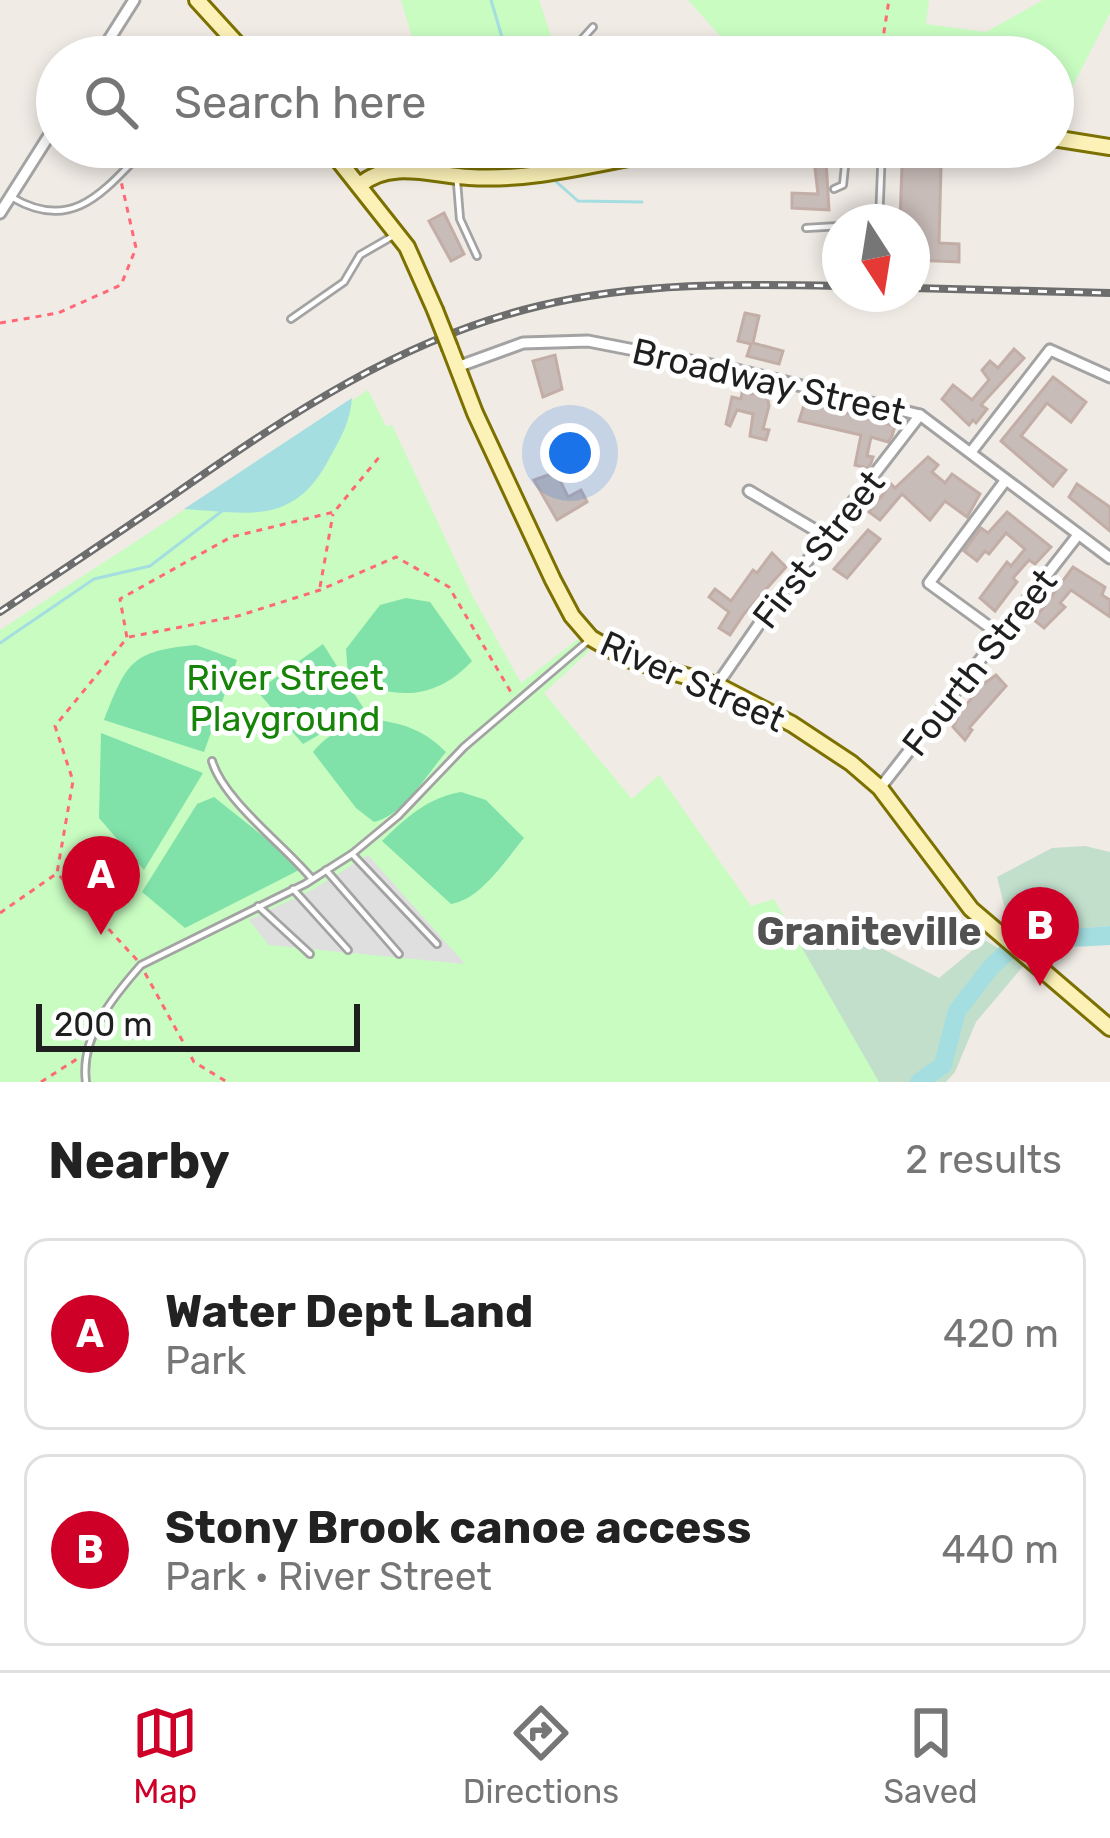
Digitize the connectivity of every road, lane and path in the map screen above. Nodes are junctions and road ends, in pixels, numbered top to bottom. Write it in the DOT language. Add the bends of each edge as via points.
graph roads {
  1 [pos="134,0"];
  2 [pos="197,0"];
  3 [pos="889,0"];
  4 [pos="593,27"];
  5 [pos="111,36"];
  6 [pos="228,36"];
  7 [pos="585,36"];
  8 [pos="883,36"];
  9 [pos="1074,141"];
  10 [pos="1110,146"];
  11 [pos="36,157"];
  12 [pos="117,168"];
  13 [pos="126,168"];
  14 [pos="346,168"];
  15 [pos="554,168"];
  16 [pos="845,168"];
  17 [pos="881,168"];
  18 [pos="120,174"];
  19 [pos="457,176"];
  20 [pos="360,185"];
  21 [pos="834,189"];
  22 [pos="11,197"];
  23 [pos="880,204"];
  24 [pos="0,213"];
  25 [pos="822,227"];
  26 [pos="806,228"];
  27 [pos="398,233"];
  28 [pos="477,256"];
  29 [pos="291,319"];
  30 [pos="0,323"];
  31 [pos="458,367"];
  32 [pos="1110,377"];
  33 [pos="920,415"];
  34 [pos="971,452"];
  35 [pos="381,454"];
  36 [pos="1004,481"];
  37 [pos="749,491"];
  38 [pos="334,512"];
  39 [pos="1078,535"];
  40 [pos="827,537"];
  41 [pos="1110,558"];
  42 [pos="320,590"];
  43 [pos="999,634"];
  44 [pos="127,638"];
  45 [pos="591,638"];
  46 [pos="717,685"];
  47 [pos="516,701"];
  48 [pos="212,761"];
  49 [pos="880,788"];
  50 [pos="352,854"];
  51 [pos="326,870"];
  52 [pos="57,873"];
  53 [pos="312,879"];
  54 [pos="293,889"];
  55 [pos="258,906"];
  56 [pos="0,913"];
  57 [pos="437,944"];
  58 [pos="348,950"];
  59 [pos="310,954"];
  60 [pos="399,954"];
  61 [pos="141,965"];
  62 [pos="1110,1028"];
  63 [pos="83,1055"];
  64 [pos="40,1082"];
  65 [pos="86,1082"];
  66 [pos="227,1082"];
  1 -- 5 [label="street"];
  2 -- 6 [label="main road"];
  3 -- 8 [label="path"];
  4 -- 7 [label="lane"];
  9 -- 10 [label="main road"];
  11 -- 22 [label="street"];
  12 -- 18 [label="path"];
  13 -- 18 [label="lane"];
  14 -- 20 [label="main road, River Street"];
  15 -- 19 [label="main road"];
  16 -- 21 [label="lane"];
  17 -- 23 [label="lane"];
  18 -- 22 [label="lane" via="89,204 67,211 32,209"];
  18 -- 30 [label="path" via="136,248 122,285 58,313"];
  19 -- 20 [label="main road" via="398,170"];
  19 -- 28 [label="lane" via="456,201"];
  20 -- 27 [label="main road, River Street"];
  22 -- 24 [label="street"];
  25 -- 26 [label="lane"];
  27 -- 29 [label="lane" via="360,255 344,282"];
  27 -- 31 [label="main road, River Street, bridge"];
  31 -- 33 [label="street, Broadway Street" via="535,341 588,340"];
  31 -- 45 [label="main road, River Street" via="553,580"];
  32 -- 34 [label="street" via="1050,350"];
  33 -- 34 [label="street, Broadway Street"];
  33 -- 40 [label="street, First Street"];
  34 -- 36 [label="street, Broadway Street"];
  35 -- 38 [label="path"];
  36 -- 39 [label="street, Broadway Street"];
  36 -- 43 [label="street" via="929,583"];
  37 -- 40 [label="street"];
  38 -- 42 [label="path"];
  38 -- 44 [label="path" via="231,537 120,599"];
  39 -- 41 [label="street, Broadway Street"];
  39 -- 43 [label="street, Fourth Street"];
  40 -- 46 [label="street, First Street"];
  42 -- 44 [label="path"];
  42 -- 47 [label="path" via="396,557 448,587"];
  43 -- 49 [label="street, Fourth Street"];
  44 -- 52 [label="path" via="55,726 73,781"];
  45 -- 46 [label="main road, River Street" via="627,659"];
  45 -- 47 [label="lane"];
  46 -- 49 [label="main road, River Street" via="792,724"];
  47 -- 50 [label="lane"];
  48 -- 53 [label="lane" via="219,784"];
  49 -- 62 [label="main road, River Street" via="961,897"];
  50 -- 51 [label="lane"];
  50 -- 57 [label="lane"];
  51 -- 53 [label="lane"];
  51 -- 60 [label="lane"];
  52 -- 56 [label="path"];
  52 -- 61 [label="path"];
  53 -- 54 [label="lane"];
  54 -- 55 [label="lane"];
  54 -- 58 [label="lane"];
  55 -- 59 [label="lane"];
  55 -- 61 [label="lane"];
  61 -- 63 [label="lane"];
  61 -- 66 [label="path" via="194,1062"];
  63 -- 64 [label="path"];
  63 -- 65 [label="lane"];
}
